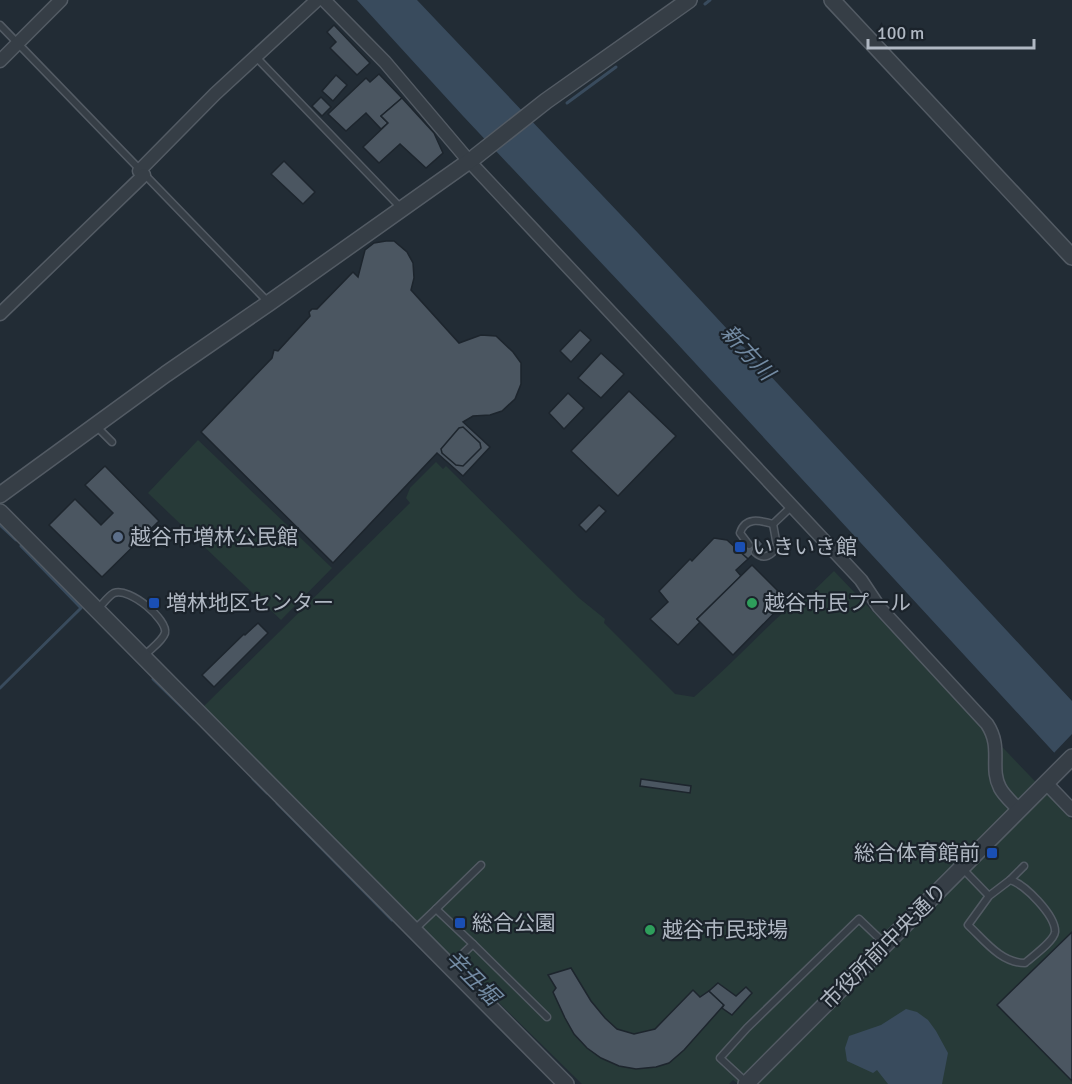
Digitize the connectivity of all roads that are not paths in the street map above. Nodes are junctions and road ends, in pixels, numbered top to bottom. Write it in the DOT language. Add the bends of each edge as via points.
graph roads {
  1 [pos="61,0"];
  2 [pos="317,0"];
  3 [pos="324,0"];
  4 [pos="689,0"];
  5 [pos="832,0"];
  6 [pos="0,25"];
  7 [pos="18,43"];
  8 [pos="256,57"];
  9 [pos="0,61"];
  10 [pos="471,158"];
  11 [pos="142,173"];
  12 [pos="401,209"];
  13 [pos="1072,257"];
  14 [pos="269,303"];
  15 [pos="0,314"];
  16 [pos="95,426"];
  17 [pos="112,442"];
  18 [pos="0,495"];
  19 [pos="792,506"];
  20 [pos="0,512"];
  21 [pos="773,524"];
  22 [pos="748,545"];
  23 [pos="755,552"];
  24 [pos="96,610"];
  25 [pos="142,657"];
  26 [pos="1072,757"];
  27 [pos="1043,786"];
  28 [pos="1019,810"];
  29 [pos="1072,810"];
  30 [pos="481,865"];
  31 [pos="1024,866"];
  32 [pos="962,868"];
  33 [pos="1010,880"];
  34 [pos="989,896"];
  35 [pos="436,909"];
  36 [pos="414,930"];
  37 [pos="473,944"];
  38 [pos="885,945"];
  39 [pos="450,966"];
  40 [pos="547,1017"];
  41 [pos="566,1084"];
  42 [pos="747,1084"];
  1 -- 7 [label="street"];
  2 -- 8 [label="street"];
  3 -- 10 [label="street"];
  4 -- 10 [label="street"];
  5 -- 13 [label="street"];
  6 -- 7 [label="lane"];
  7 -- 9 [label="street"];
  7 -- 11 [label="lane"];
  8 -- 11 [label="street" via="215,94"];
  8 -- 12 [label="lane"];
  10 -- 12 [label="street"];
  10 -- 19 [label="street"];
  11 -- 14 [label="lane"];
  11 -- 15 [label="street"];
  12 -- 14 [label="street"];
  14 -- 16 [label="street"];
  16 -- 17 [label="lane"];
  16 -- 18 [label="street"];
  19 -- 21 [label="lane"];
  19 -- 28 [label="street" via="987,724 996,743 997,780"];
  20 -- 24 [label="street"];
  21 -- 22 [label="lane" via="754,520 746,523 740,533"];
  21 -- 23 [label="lane" via="777,546 773,553 763,557"];
  24 -- 25 [label="street"];
  24 -- 25 [label="lane" via="114,594 133,593 164,624 163,637"];
  25 -- 36 [label="street" via="163,671"];
  26 -- 27 [label="street, 市役所前中央通り"];
  27 -- 28 [label="street, 市役所前中央通り"];
  27 -- 29 [label="street"];
  28 -- 32 [label="street, 市役所前中央通り"];
  30 -- 35 [label="lane"];
  31 -- 33 [label="lane"];
  32 -- 34 [label="lane"];
  32 -- 38 [label="street, 市役所前中央通り"];
  33 -- 34 [label="lane"];
  33 -- 34 [label="lane" via="1032,896 1052,920 1055,932 1026,963 1004,958 969,925"];
  35 -- 36 [label="lane"];
  35 -- 37 [label="lane"];
  36 -- 39 [label="street"];
  37 -- 39 [label="lane"];
  37 -- 40 [label="lane"];
  38 -- 42 [label="street, 市役所前中央通り"];
  38 -- 42 [label="lane" via="859,919 747,1028 720,1058"];
  39 -- 41 [label="street"];
}
